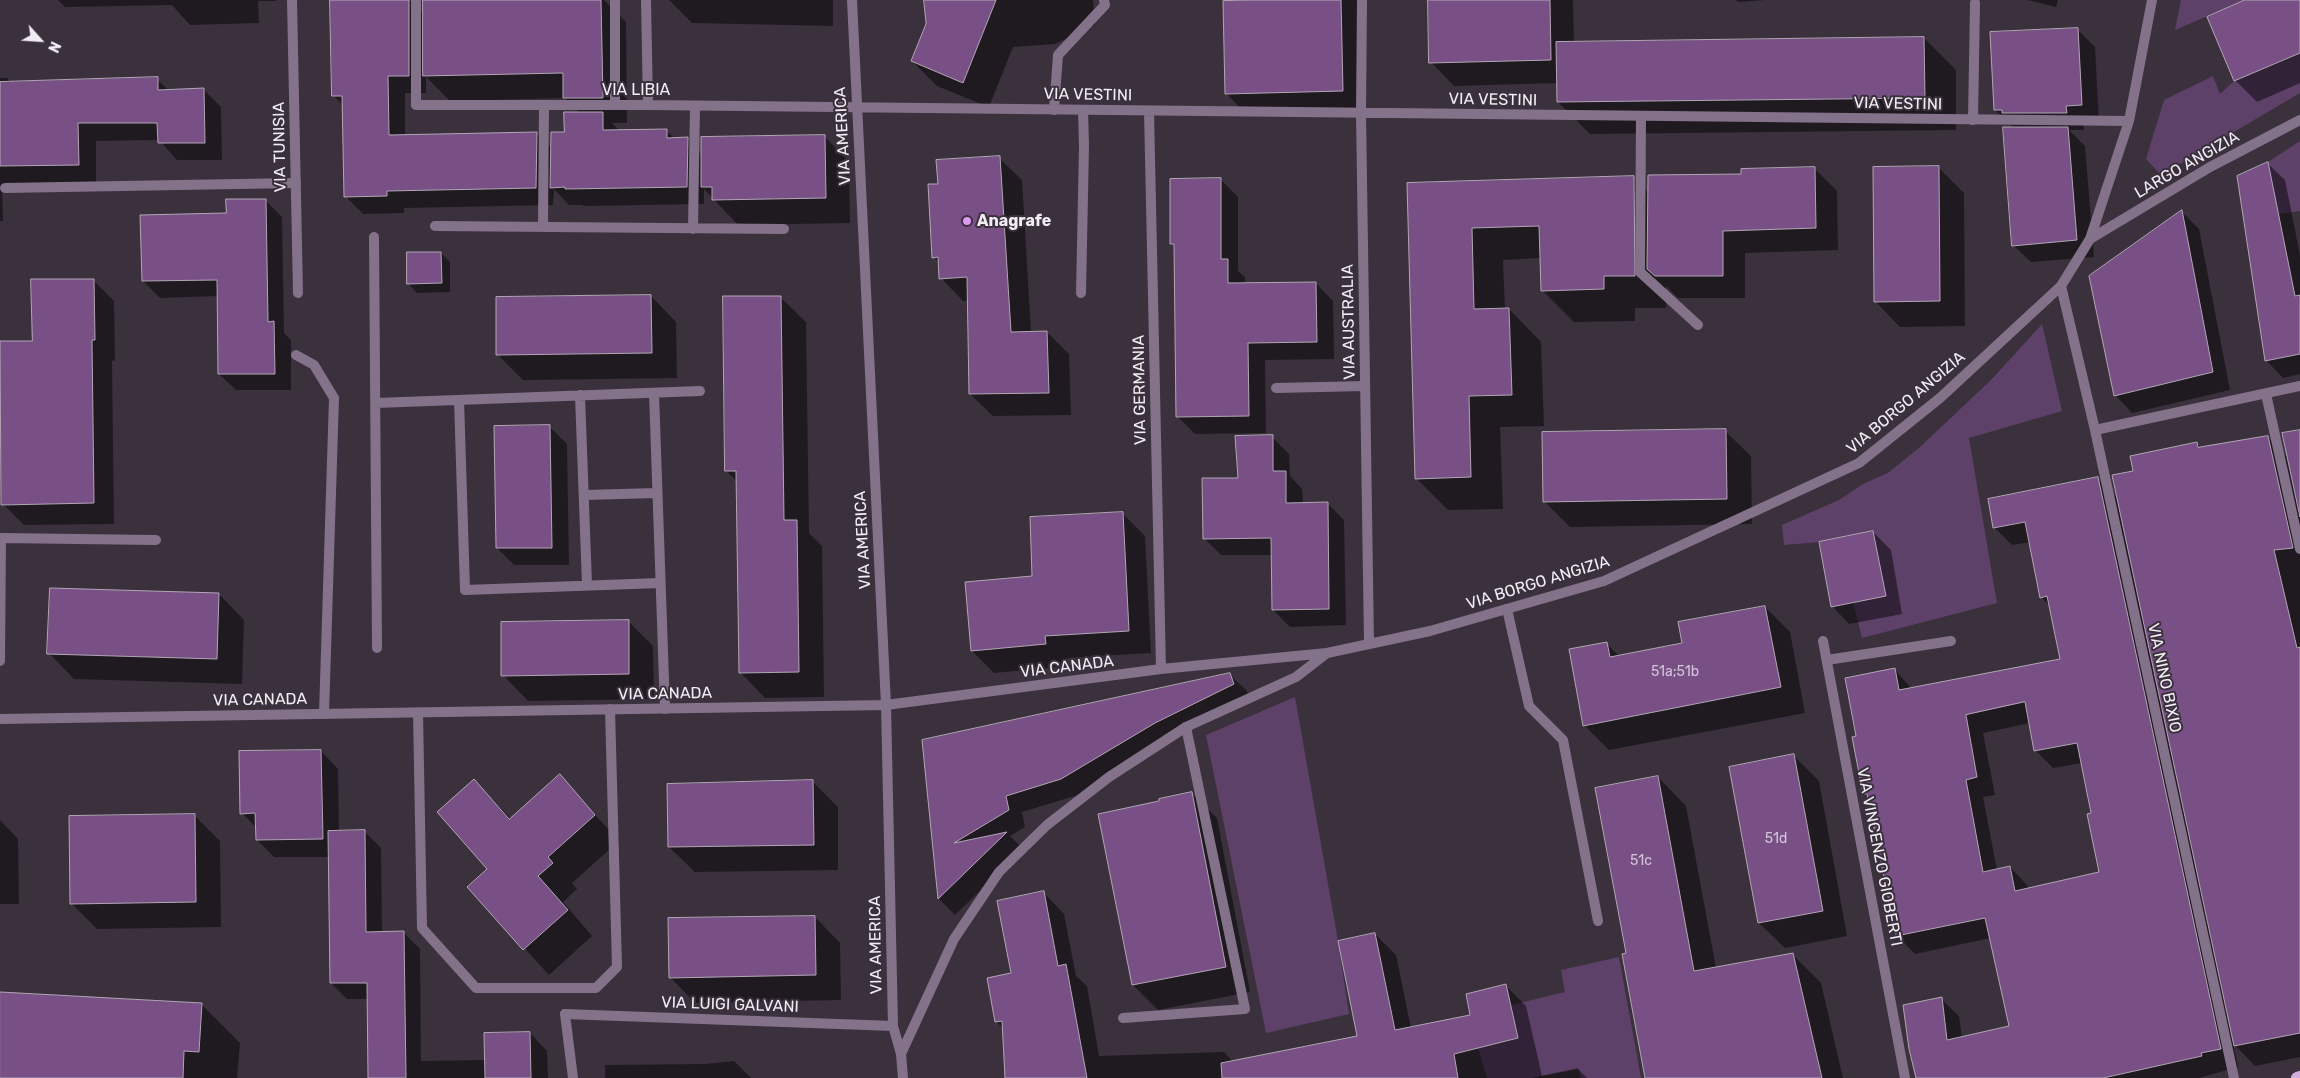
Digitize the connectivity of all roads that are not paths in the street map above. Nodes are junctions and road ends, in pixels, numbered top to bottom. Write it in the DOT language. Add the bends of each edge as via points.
graph roads {
  1 [pos="292,0"];
  2 [pos="416,0"];
  3 [pos="615,0"];
  4 [pos="646,0"];
  5 [pos="852,0"];
  6 [pos="1104,0"];
  7 [pos="1362,0"];
  8 [pos="2152,0"];
  9 [pos="1975,3"];
  10 [pos="544,105"];
  11 [pos="615,105"];
  12 [pos="648,105"];
  13 [pos="695,106"];
  14 [pos="856,108"];
  15 [pos="1054,110"];
  16 [pos="1083,110"];
  17 [pos="1149,111"];
  18 [pos="1362,113"];
  19 [pos="1640,116"];
  20 [pos="1973,120"];
  21 [pos="2300,120"];
  22 [pos="2129,121"];
  23 [pos="296,183"];
  24 [pos="5,188"];
  25 [pos="435,226"];
  26 [pos="542,227"];
  27 [pos="693,228"];
  28 [pos="784,229"];
  29 [pos="374,236"];
  30 [pos="2090,240"];
  31 [pos="2061,286"];
  32 [pos="298,293"];
  33 [pos="1081,293"];
  34 [pos="1698,325"];
  35 [pos="296,355"];
  36 [pos="1365,386"];
  37 [pos="2300,386"];
  38 [pos="1276,388"];
  39 [pos="700,391"];
  40 [pos="654,393"];
  41 [pos="2266,394"];
  42 [pos="580,395"];
  43 [pos="459,400"];
  44 [pos="376,403"];
  45 [pos="2095,430"];
  46 [pos="657,492"];
  47 [pos="584,495"];
  48 [pos="156,540"];
  49 [pos="2300,549"];
  50 [pos="660,583"];
  51 [pos="587,585"];
  52 [pos="1507,608"];
  53 [pos="1824,641"];
  54 [pos="1951,641"];
  55 [pos="1368,643"];
  56 [pos="378,648"];
  57 [pos="1327,653"];
  58 [pos="1827,660"];
  59 [pos="0,661"];
  60 [pos="1161,669"];
  61 [pos="886,706"];
  62 [pos="610,709"];
  63 [pos="664,709"];
  64 [pos="418,713"];
  65 [pos="324,714"];
  66 [pos="0,719"];
  67 [pos="1186,727"];
  68 [pos="1598,921"];
  69 [pos="1123,1018"];
  70 [pos="893,1026"];
  71 [pos="901,1054"];
  72 [pos="573,1078"];
  73 [pos="903,1078"];
  74 [pos="1905,1078"];
  75 [pos="2234,1078"];
  1 -- 23 [label="street, VIA TUNISIA"];
  2 -- 10 [label="street, VIA LIBIA" via="416,105"];
  3 -- 11 [label="street"];
  4 -- 12 [label="street"];
  5 -- 14 [label="street, VIA AMERICA"];
  6 -- 15 [label="street" via="1105,6 1058,55"];
  7 -- 18 [label="street, VIA AUSTRALIA"];
  8 -- 22 [label="street, VIA BORGO ANGIZIA"];
  9 -- 20 [label="street"];
  10 -- 11 [label="street, VIA LIBIA"];
  10 -- 26 [label="street"];
  11 -- 12 [label="street, VIA LIBIA"];
  12 -- 13 [label="street, VIA LIBIA"];
  13 -- 14 [label="street, VIA LIBIA"];
  13 -- 27 [label="street"];
  14 -- 15 [label="street, VIA VESTINI"];
  14 -- 61 [label="street, VIA AMERICA"];
  15 -- 16 [label="street, VIA VESTINI"];
  16 -- 17 [label="street, VIA VESTINI"];
  16 -- 33 [label="street"];
  17 -- 18 [label="street, VIA VESTINI"];
  17 -- 60 [label="street, VIA GERMANIA"];
  18 -- 19 [label="street, VIA VESTINI"];
  18 -- 36 [label="street, VIA AUSTRALIA"];
  19 -- 20 [label="street, VIA VESTINI"];
  19 -- 34 [label="street" via="1640,272"];
  20 -- 22 [label="street, VIA VESTINI"];
  21 -- 30 [label="street, LARGO ANGIZIA" via="2210,167"];
  22 -- 30 [label="street, VIA BORGO ANGIZIA"];
  23 -- 24 [label="street"];
  23 -- 32 [label="street, VIA TUNISIA"];
  25 -- 26 [label="street"];
  26 -- 27 [label="street"];
  27 -- 28 [label="street"];
  29 -- 44 [label="street"];
  30 -- 31 [label="street, VIA BORGO ANGIZIA"];
  31 -- 45 [label="street, VIA NINO BIXIO"];
  31 -- 52 [label="street, VIA BORGO ANGIZIA" via="1940,398 1860,463 1604,582"];
  35 -- 65 [label="street" via="314,365 334,398"];
  36 -- 38 [label="street"];
  36 -- 55 [label="street, VIA AUSTRALIA"];
  37 -- 41 [label="street"];
  39 -- 40 [label="street"];
  40 -- 42 [label="street"];
  40 -- 46 [label="street"];
  41 -- 45 [label="street"];
  41 -- 49 [label="street"];
  42 -- 43 [label="street"];
  42 -- 47 [label="street"];
  43 -- 44 [label="street"];
  43 -- 51 [label="street" via="465,590"];
  44 -- 56 [label="street"];
  45 -- 75 [label="street, VIA NINO BIXIO"];
  46 -- 47 [label="street"];
  46 -- 50 [label="street"];
  47 -- 51 [label="street"];
  48 -- 59 [label="street" via="1,538"];
  50 -- 51 [label="street"];
  50 -- 63 [label="street"];
  52 -- 55 [label="street, VIA BORGO ANGIZIA" via="1430,631"];
  52 -- 68 [label="street" via="1529,706 1562,740"];
  53 -- 58 [label="street, VIA VINCENZO GIOBERTI"];
  54 -- 58 [label="street"];
  55 -- 57 [label="street, VIA BORGO ANGIZIA"];
  57 -- 60 [label="street, VIA CANADA"];
  57 -- 67 [label="street, VIA BORGO ANGIZIA" via="1296,677"];
  58 -- 74 [label="street, VIA VINCENZO GIOBERTI"];
  60 -- 61 [label="street, VIA CANADA"];
  61 -- 63 [label="street, VIA CANADA"];
  61 -- 70 [label="street, VIA AMERICA"];
  62 -- 63 [label="street, VIA CANADA"];
  62 -- 64 [label="street, VIA CANADA"];
  62 -- 64 [label="street" via="617,967 596,988 476,988 422,928"];
  64 -- 65 [label="street, VIA CANADA"];
  65 -- 66 [label="street, VIA CANADA"];
  67 -- 69 [label="street" via="1245,1009"];
  67 -- 71 [label="street, VIA BORGO ANGIZIA" via="1109,777 1048,825 999,872 954,939"];
  70 -- 71 [label="street, VIA AMERICA"];
  70 -- 72 [label="street, VIA LUIGI GALVANI" via="566,1014"];
  71 -- 73 [label="street, VIA AMERICA"];
}
